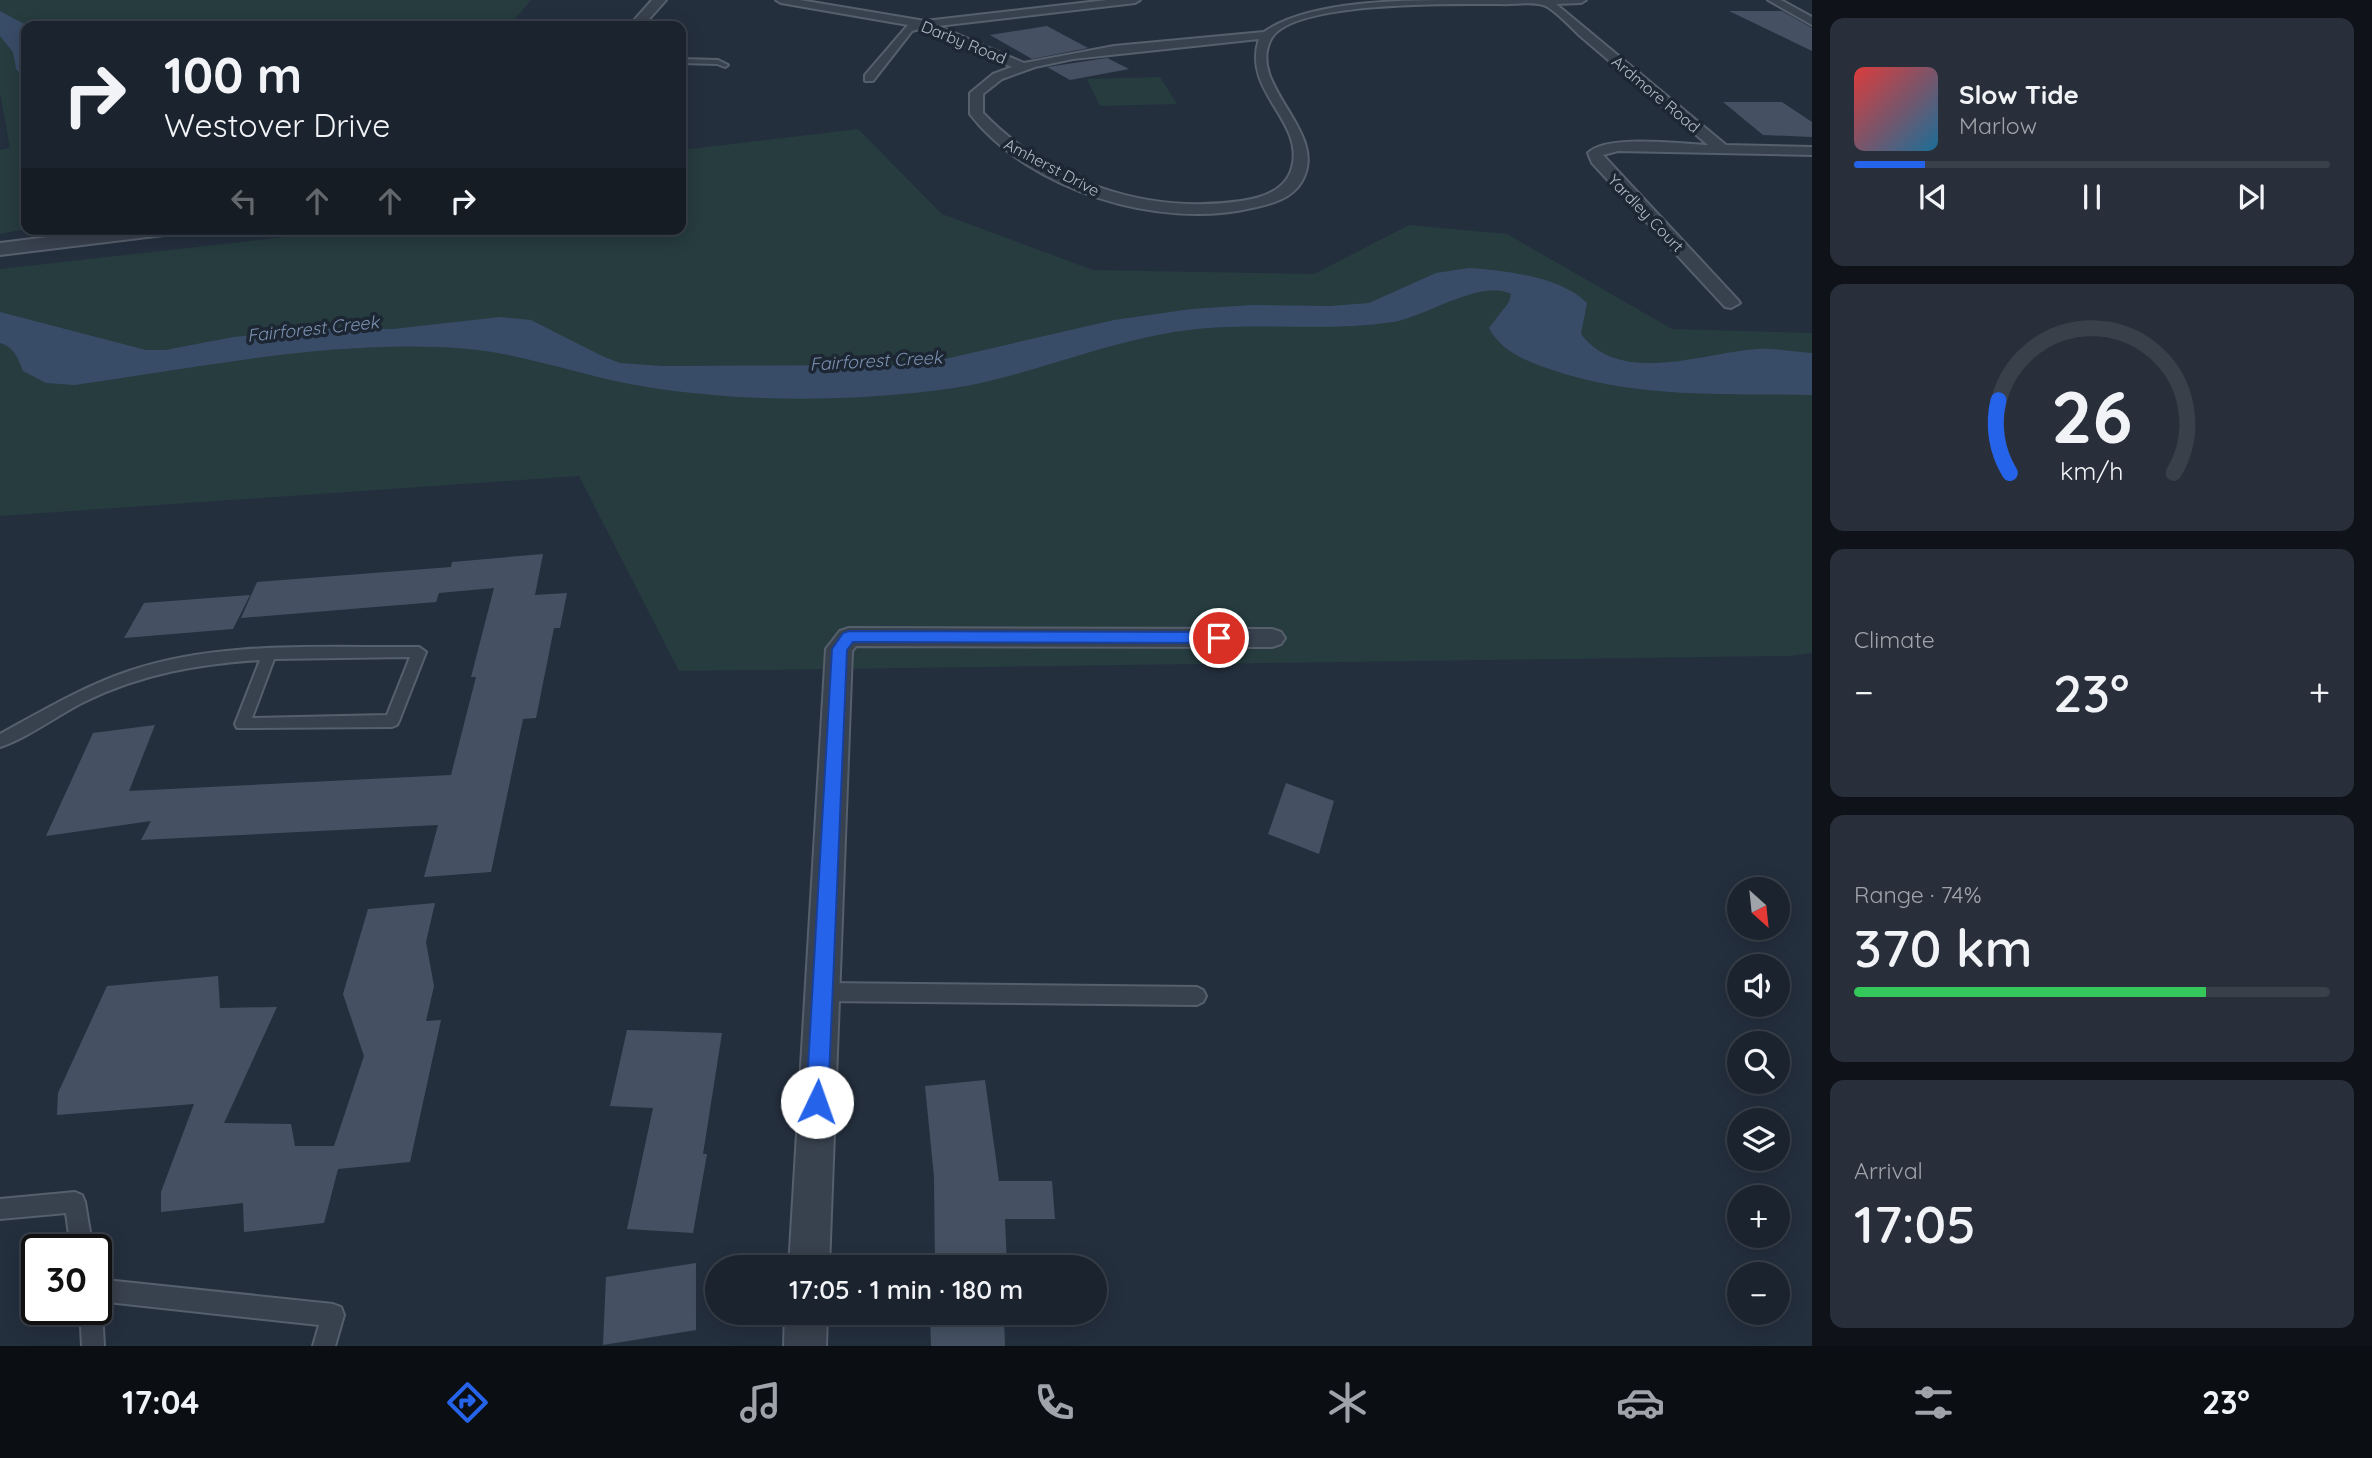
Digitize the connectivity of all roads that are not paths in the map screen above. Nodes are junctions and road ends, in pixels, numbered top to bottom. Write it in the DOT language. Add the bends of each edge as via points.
graph roads {
  1 [pos="659,0"];
  2 [pos="781,0"];
  3 [pos="1135,0"];
  4 [pos="1440,0"];
  5 [pos="1581,0"];
  6 [pos="1773,0"];
  7 [pos="1358,2"];
  8 [pos="1547,2"];
  9 [pos="640,21"];
  10 [pos="1812,22"];
  11 [pos="924,24"];
  12 [pos="1266,35"];
  13 [pos="686,61"];
  14 [pos="726,65"];
  15 [pos="1021,66"];
  16 [pos="869,78"];
  17 [pos="1722,149"];
  18 [pos="1812,151"];
  19 [pos="115,235"];
  20 [pos="0,249"];
  21 [pos="1731,303"];
  22 [pos="1272,638"];
  23 [pos="268,656"];
  24 [pos="0,741"];
  25 [pos="822,992"];
  26 [pos="1197,996"];
  27 [pos="0,1209"];
  28 [pos="80,1234"];
  29 [pos="810,1255"];
  30 [pos="112,1292"];
  31 [pos="91,1325"];
  32 [pos="806,1325"];
  33 [pos="93,1346"];
  34 [pos="324,1346"];
  35 [pos="805,1346"];
  1 -- 9 [label="street"];
  2 -- 11 [label="street, Darby Road"];
  3 -- 11 [label="street"];
  4 -- 7 [label="street, Amherst Drive"];
  4 -- 8 [label="street, Amherst Drive"];
  5 -- 8 [label="street"];
  6 -- 10 [label="street"];
  7 -- 12 [label="street, Amherst Drive" via="1302,16"];
  8 -- 17 [label="street, Ardmore Road"];
  11 -- 15 [label="street, Darby Road"];
  11 -- 16 [label="street" via="908,29"];
  12 -- 15 [label="street, Amherst Drive" via="1108,50"];
  12 -- 15 [label="street, Amherst Drive" via="1262,68 1297,141 1298,176 1285,191 1241,206 1187,209 1119,200 1072,181 1012,147 981,121 973,104 979,89"];
  13 -- 14 [label="lane"];
  17 -- 18 [label="street"];
  17 -- 21 [label="street, Yardley Court" via="1618,147 1598,151 1595,157"];
  19 -- 20 [label="street"];
  22 -- 25 [label="street" via="849,637 839,649"];
  23 -- 23 [label="lane" via="309,655 419,652 392,721 242,724"];
  23 -- 24 [label="lane" via="209,659 136,674 86,694"];
  25 -- 26 [label="lane"];
  25 -- 29 [label="street"];
  27 -- 28 [label="lane" via="75,1202"];
  30 -- 34 [label="lane" via="333,1315"];
  31 -- 33 [label="lane"];
  32 -- 35 [label="street"];
}
